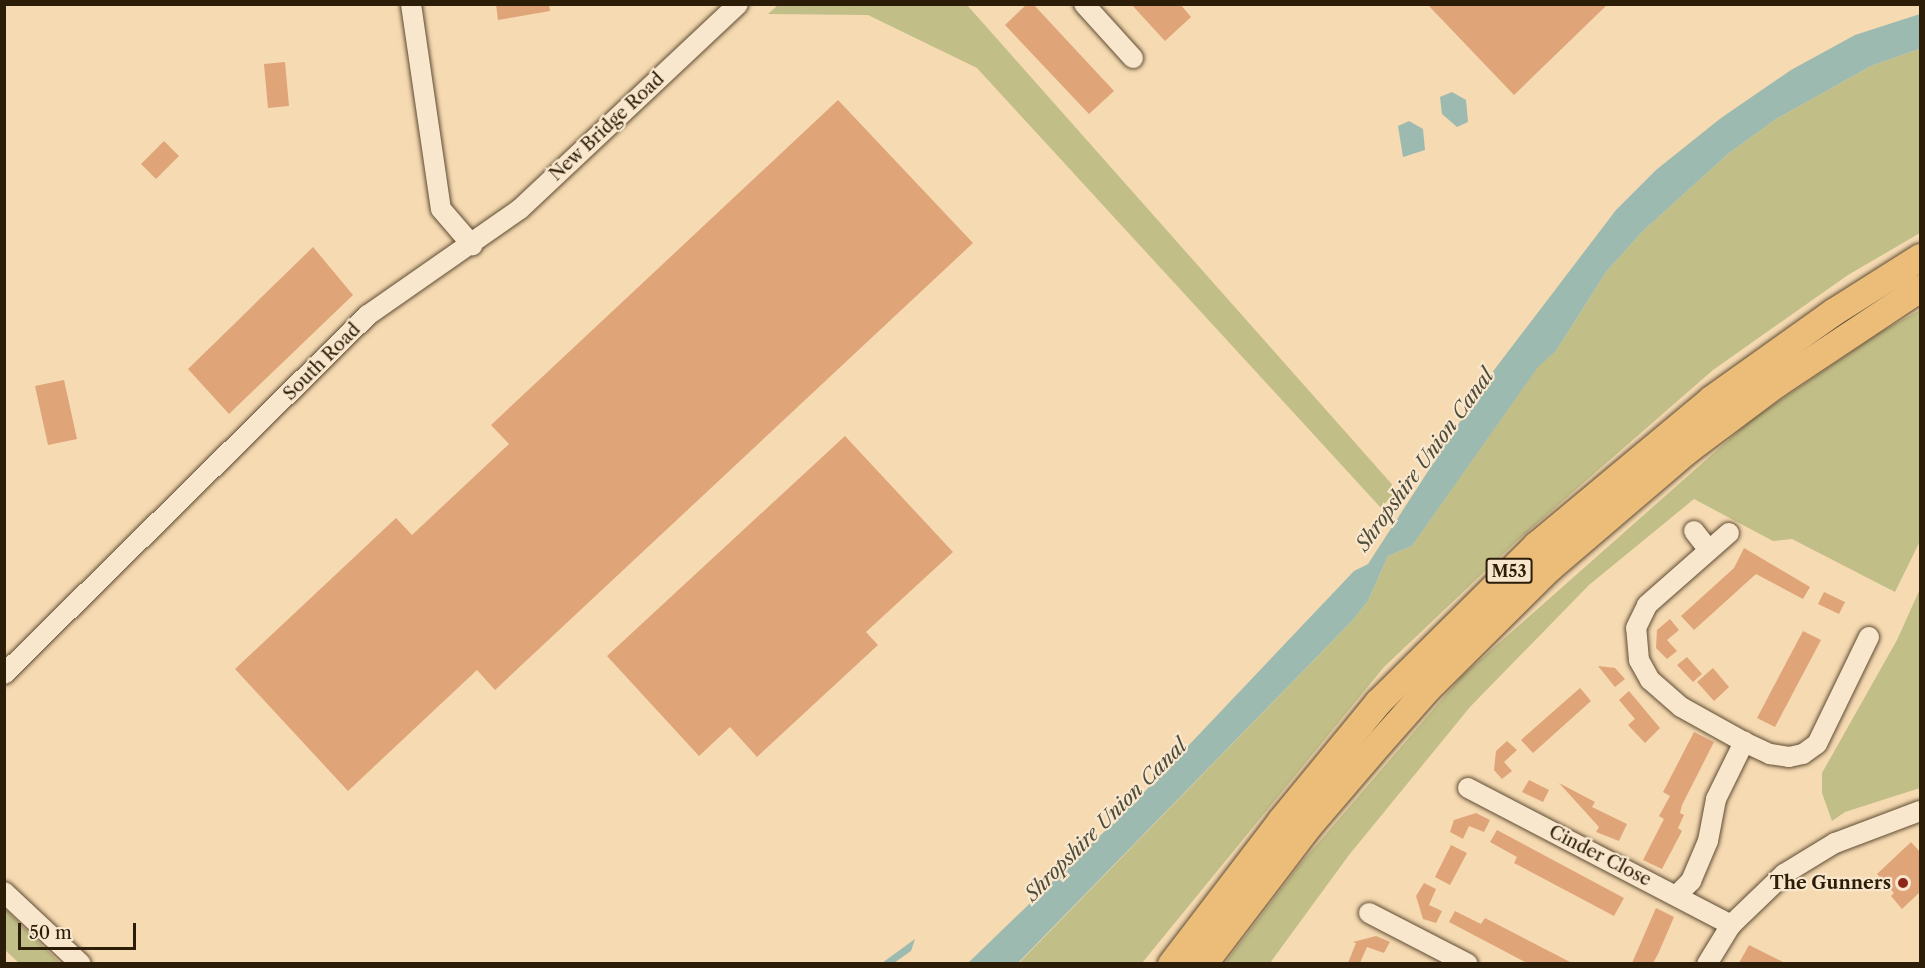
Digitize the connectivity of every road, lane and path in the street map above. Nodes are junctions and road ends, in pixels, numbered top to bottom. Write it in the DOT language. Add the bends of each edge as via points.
graph roads {
  1 [pos="411,4"];
  2 [pos="738,4"];
  3 [pos="1084,4"];
  4 [pos="1133,58"];
  5 [pos="472,245"];
  6 [pos="1920,257"];
  7 [pos="1920,288"];
  8 [pos="1694,531"];
  9 [pos="1729,533"];
  10 [pos="1709,550"];
  11 [pos="1869,637"];
  12 [pos="4,674"];
  13 [pos="1744,742"];
  14 [pos="1468,788"];
  15 [pos="1920,811"];
  16 [pos="4,892"];
  17 [pos="1677,895"];
  18 [pos="1369,913"];
  19 [pos="1731,925"];
  20 [pos="81,963"];
  21 [pos="1171,963"];
  22 [pos="1203,963"];
  23 [pos="1468,963"];
  24 [pos="1707,963"];
  1 -- 5 [label="street" via="441,208"];
  2 -- 5 [label="street, New Bridge Road" via="520,209"];
  3 -- 4 [label="street"];
  5 -- 12 [label="street, South Road" via="368,315"];
  6 -- 21 [label="highway, M53" via="1833,312 1719,393 1536,545 1378,702"];
  7 -- 22 [label="highway, M53" via="1777,383 1687,450 1549,568 1428,688 1380,742 1302,834"];
  8 -- 10 [label="street"];
  9 -- 10 [label="street"];
  10 -- 13 [label="street" via="1647,605 1634,640 1650,680 1681,707"];
  11 -- 13 [label="street" via="1817,744 1803,754 1789,757 1770,754"];
  13 -- 17 [label="street" via="1716,799 1708,842 1691,881"];
  14 -- 17 [label="street, Cinder Close"];
  15 -- 19 [label="street" via="1826,849 1784,874"];
  16 -- 20 [label="street"];
  17 -- 19 [label="street, Cinder Close"];
  18 -- 23 [label="street"];
  19 -- 24 [label="street"];
}
